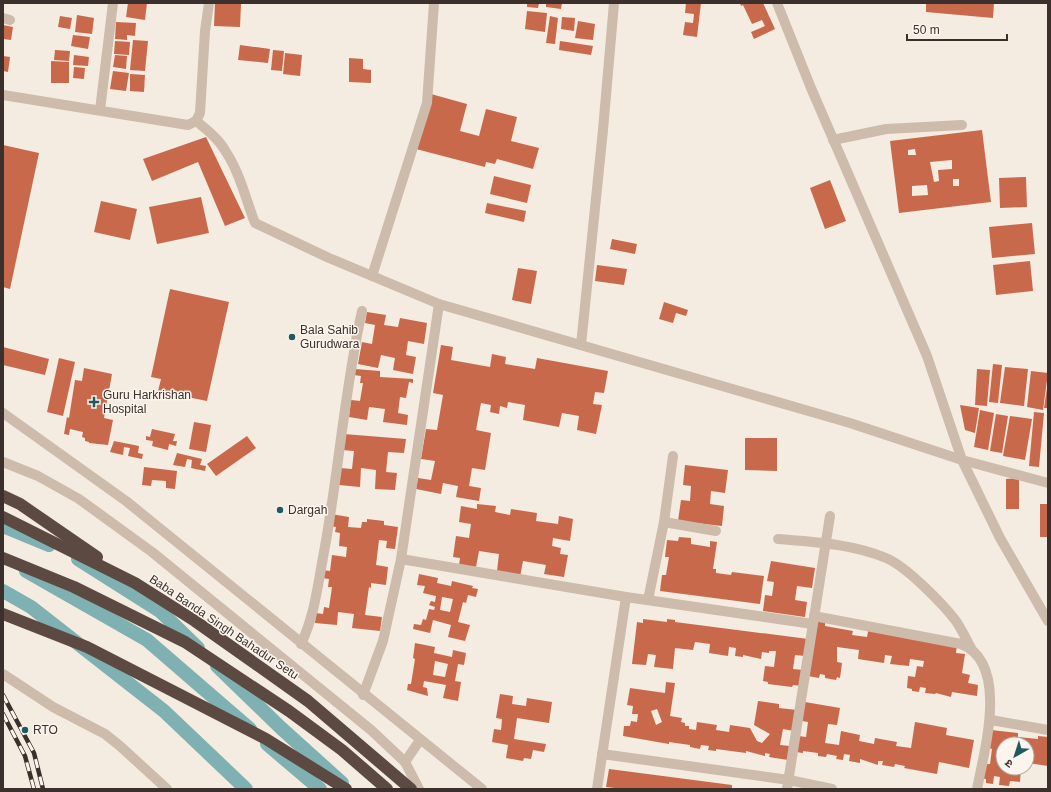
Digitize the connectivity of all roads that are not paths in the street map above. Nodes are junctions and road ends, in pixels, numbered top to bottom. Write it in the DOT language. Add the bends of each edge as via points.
graph roads {
  1 [pos="113,3"];
  2 [pos="209,3"];
  3 [pos="434,3"];
  4 [pos="614,3"];
  5 [pos="778,3"];
  6 [pos="3,95"];
  7 [pos="100,110"];
  8 [pos="196,121"];
  9 [pos="962,125"];
  10 [pos="833,140"];
  11 [pos="372,276"];
  12 [pos="439,304"];
  13 [pos="362,311"];
  14 [pos="580,345"];
  15 [pos="3,413"];
  16 [pos="673,456"];
  17 [pos="962,460"];
  18 [pos="3,462"];
  19 [pos="1048,483"];
  20 [pos="3,496"];
  21 [pos="830,516"];
  22 [pos="3,517"];
  23 [pos="664,522"];
  24 [pos="716,531"];
  25 [pos="778,539"];
  26 [pos="825,543"];
  27 [pos="3,558"];
  28 [pos="401,559"];
  29 [pos="135,583"];
  30 [pos="626,597"];
  31 [pos="648,600"];
  32 [pos="3,614"];
  33 [pos="813,620"];
  34 [pos="1048,622"];
  35 [pos="301,644"];
  36 [pos="971,648"];
  37 [pos="3,674"];
  38 [pos="363,695"];
  39 [pos="991,720"];
  40 [pos="1048,730"];
  41 [pos="420,740"];
  42 [pos="602,754"];
  43 [pos="406,762"];
  44 [pos="788,784"];
  45 [pos="167,789"];
  46 [pos="346,789"];
  47 [pos="387,789"];
  48 [pos="411,789"];
  49 [pos="419,789"];
  50 [pos="482,789"];
  51 [pos="597,789"];
  52 [pos="832,789"];
  53 [pos="977,789"];
  1 -- 7 [label="street"];
  2 -- 8 [label="street" via="200,113"];
  3 -- 11 [label="street" via="427,103"];
  4 -- 14 [label="street"];
  5 -- 10 [label="street"];
  6 -- 7 [label="street"];
  7 -- 8 [label="street" via="178,124 188,125"];
  8 -- 11 [label="street" via="216,138 226,152 255,223"];
  9 -- 10 [label="street" via="886,129"];
  10 -- 17 [label="street" via="927,356"];
  11 -- 12 [label="street"];
  12 -- 14 [label="street"];
  12 -- 28 [label="street"];
  13 -- 35 [label="street" via="345,399 334,496 312,618"];
  14 -- 17 [label="street" via="850,423"];
  15 -- 35 [label="street" via="126,501"];
  16 -- 23 [label="street"];
  17 -- 19 [label="street"];
  17 -- 34 [label="street" via="1000,538"];
  18 -- 43 [label="street" via="38,476 79,499 140,544 299,670"];
  20 -- 29 [label="highway" via="20,504"];
  21 -- 26 [label="street"];
  22 -- 29 [label="highway, Baba Banda Singh Bahadur Setu"];
  23 -- 24 [label="street"];
  23 -- 31 [label="street"];
  25 -- 26 [label="street"];
  26 -- 33 [label="street"];
  26 -- 36 [label="street" via="871,553 897,564 946,609"];
  27 -- 47 [label="highway" via="74,587 185,642 289,711 342,750"];
  28 -- 30 [label="street"];
  28 -- 38 [label="street" via="383,641"];
  29 -- 48 [label="highway, Baba Banda Singh Bahadur Setu" via="195,621 308,701"];
  30 -- 31 [label="street"];
  30 -- 42 [label="street"];
  31 -- 33 [label="street"];
  32 -- 46 [label="highway" via="94,650 266,740"];
  33 -- 36 [label="street" via="961,644"];
  33 -- 44 [label="street"];
  35 -- 38 [label="street"];
  36 -- 39 [label="street" via="986,670"];
  37 -- 45 [label="street" via="53,707 104,734"];
  38 -- 41 [label="street"];
  39 -- 40 [label="street"];
  39 -- 53 [label="street"];
  41 -- 43 [label="street"];
  41 -- 50 [label="street"];
  42 -- 44 [label="street"];
  42 -- 51 [label="street"];
  43 -- 49 [label="street"];
  44 -- 52 [label="street"];
}
